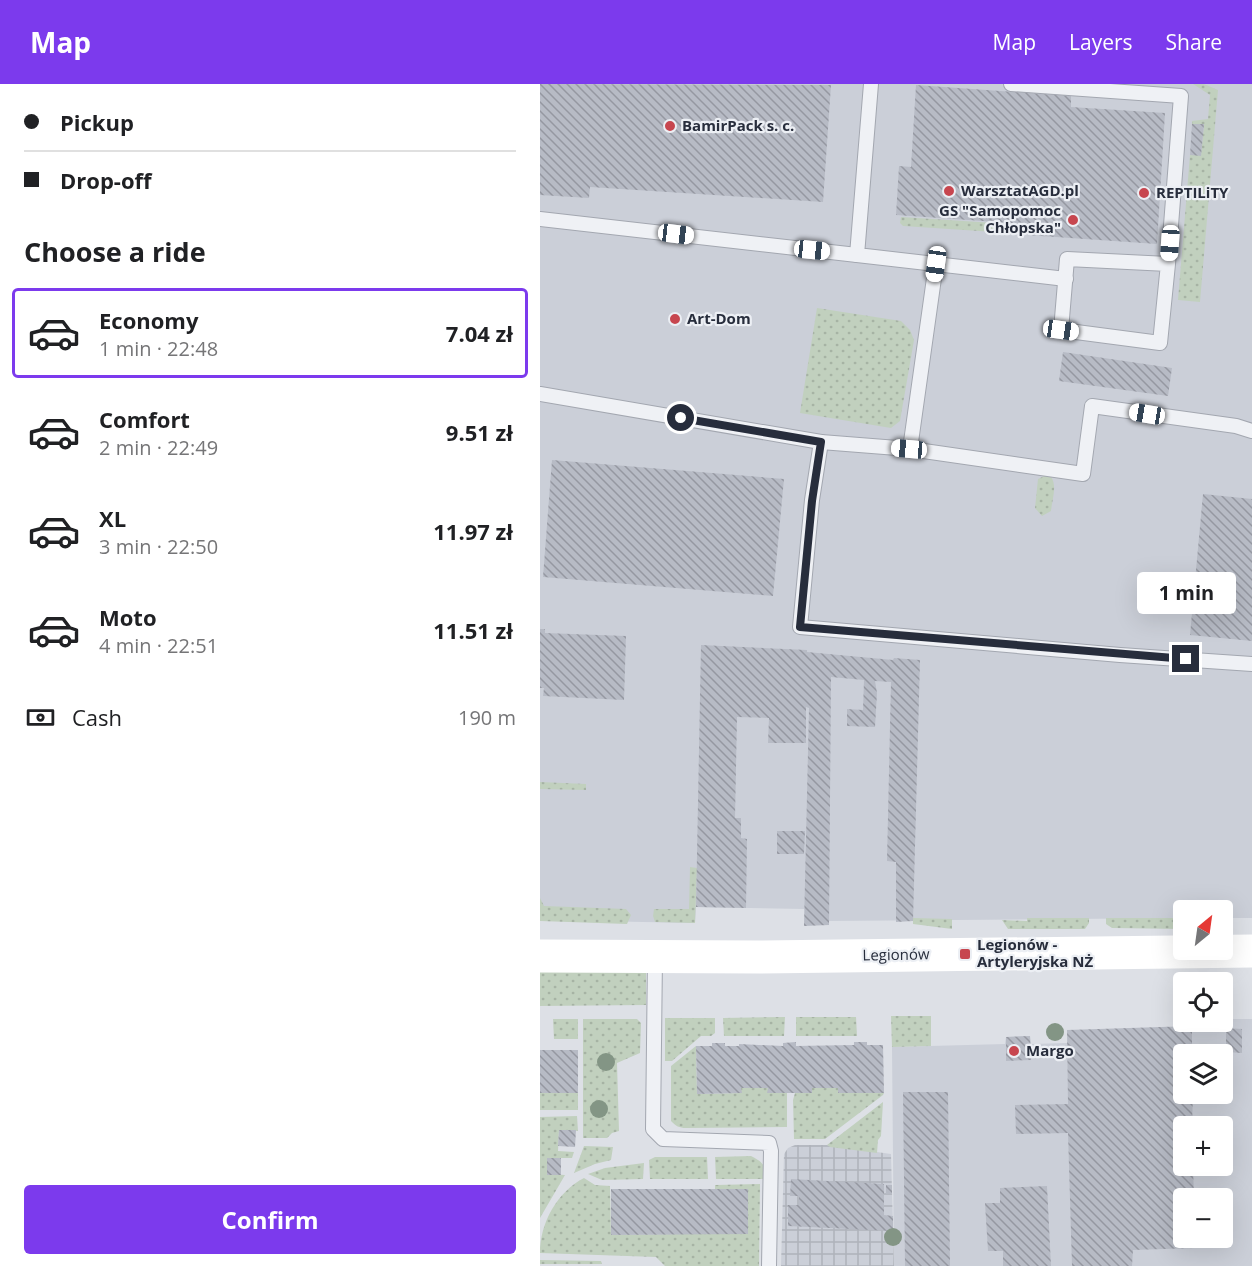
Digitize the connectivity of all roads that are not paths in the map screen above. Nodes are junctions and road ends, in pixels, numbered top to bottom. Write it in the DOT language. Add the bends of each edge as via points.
graph roads {
  1 [pos="871,84"];
  2 [pos="1011,84"];
  3 [pos="540,219"];
  4 [pos="857,255"];
  5 [pos="936,264"];
  6 [pos="1168,264"];
  7 [pos="1066,279"];
  8 [pos="540,394"];
  9 [pos="1252,431"];
  10 [pos="821,442"];
  11 [pos="909,449"];
  12 [pos="1252,664"];
  13 [pos="1252,951"];
  14 [pos="540,956"];
  15 [pos="656,957"];
  16 [pos="769,1266"];
  1 -- 4 [label="lane"];
  2 -- 6 [label="lane" via="1180,96"];
  3 -- 4 [label="lane"];
  4 -- 5 [label="lane"];
  5 -- 7 [label="lane"];
  5 -- 11 [label="lane"];
  6 -- 7 [label="lane" via="1067,259"];
  6 -- 7 [label="lane" via="1160,344 1061,330"];
  8 -- 10 [label="lane"];
  9 -- 11 [label="lane" via="1092,406 1083,474"];
  10 -- 11 [label="lane"];
  10 -- 12 [label="lane" via="800,627"];
  13 -- 15 [label="street, Legionów"];
  14 -- 15 [label="street, Legionów"];
  15 -- 16 [label="lane" via="653,1129 663,1139 769,1143"];
}
